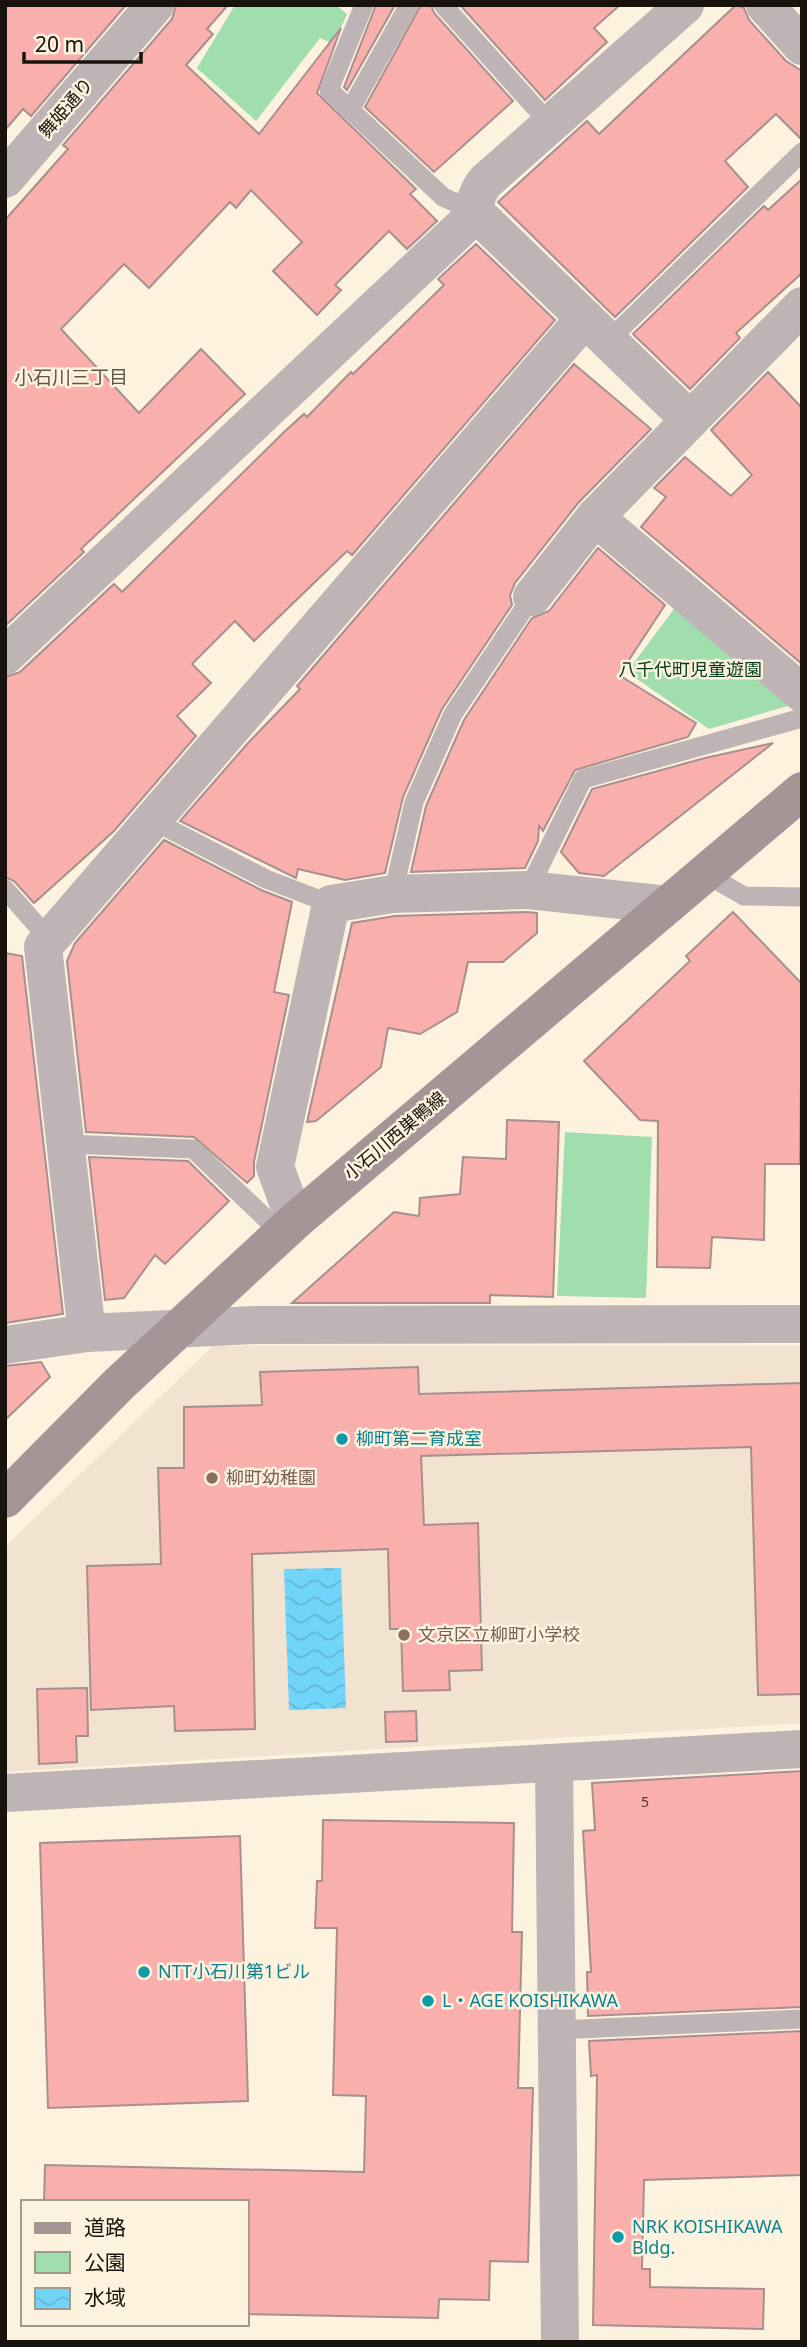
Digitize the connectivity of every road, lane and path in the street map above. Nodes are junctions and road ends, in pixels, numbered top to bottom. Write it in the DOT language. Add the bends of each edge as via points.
graph roads {
  1 [pos="155,5"];
  2 [pos="364,5"];
  3 [pos="409,5"];
  4 [pos="443,5"];
  5 [pos="685,5"];
  6 [pos="765,5"];
  7 [pos="802,46"];
  8 [pos="351,108"];
  9 [pos="550,124"];
  10 [pos="802,152"];
  11 [pos="5,179"];
  12 [pos="474,211"];
  13 [pos="802,306"];
  14 [pos="597,330"];
  15 [pos="690,420"];
  16 [pos="595,517"];
  17 [pos="532,597"];
  18 [pos="5,656"];
  19 [pos="802,693"];
  20 [pos="802,718"];
  21 [pos="802,791"];
  22 [pos="152,820"];
  23 [pos="704,873"];
  24 [pos="5,889"];
  25 [pos="528,890"];
  26 [pos="393,894"];
  27 [pos="802,897"];
  28 [pos="331,904"];
  29 [pos="668,905"];
  30 [pos="49,939"];
  31 [pos="67,1144"];
  32 [pos="289,1228"];
  33 [pos="802,1324"];
  34 [pos="178,1328"];
  35 [pos="87,1333"];
  36 [pos="5,1345"];
  37 [pos="5,1499"];
  38 [pos="802,1749"];
  39 [pos="554,1762"];
  40 [pos="5,1793"];
  41 [pos="802,2019"];
  42 [pos="556,2030"];
  43 [pos="560,2342"];
  1 -- 11 [label="street, 舞姫通り"];
  2 -- 8 [label="lane" via="329,90"];
  3 -- 8 [label="lane"];
  4 -- 9 [label="lane"];
  5 -- 9 [label="street"];
  6 -- 7 [label="street"];
  8 -- 12 [label="lane" via="443,197"];
  9 -- 12 [label="street" via="479,188"];
  10 -- 14 [label="lane"];
  12 -- 14 [label="street"];
  12 -- 18 [label="street"];
  13 -- 15 [label="street"];
  14 -- 15 [label="street"];
  14 -- 22 [label="street"];
  15 -- 16 [label="street"];
  16 -- 17 [label="street"];
  16 -- 19 [label="street"];
  17 -- 26 [label="lane" via="453,714 414,802"];
  20 -- 25 [label="lane" via="583,779"];
  21 -- 23 [label="main road, 小石川西巣鴨線"];
  22 -- 28 [label="lane" via="266,879"];
  22 -- 30 [label="street"];
  23 -- 27 [label="lane" via="744,896"];
  23 -- 29 [label="main road, 小石川西巣鴨線"];
  24 -- 30 [label="lane"];
  25 -- 26 [label="street"];
  25 -- 29 [label="street"];
  26 -- 28 [label="street"];
  28 -- 32 [label="street" via="275,1167"];
  29 -- 32 [label="main road, 小石川西巣鴨線"];
  30 -- 31 [label="street" via="43,947"];
  31 -- 32 [label="lane" via="193,1149"];
  31 -- 35 [label="street"];
  32 -- 34 [label="main road, 小石川西巣鴨線"];
  33 -- 34 [label="street"];
  34 -- 35 [label="street"];
  34 -- 37 [label="main road, 小石川西巣鴨線"];
  35 -- 36 [label="street"];
  38 -- 39 [label="street"];
  39 -- 40 [label="street"];
  39 -- 42 [label="street"];
  41 -- 42 [label="lane"];
  42 -- 43 [label="street"];
}
